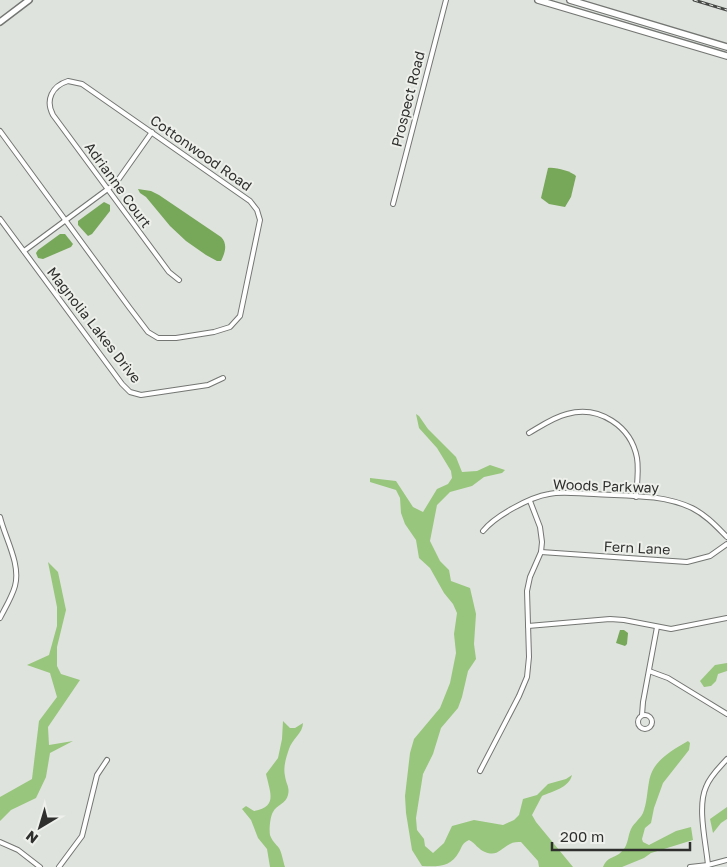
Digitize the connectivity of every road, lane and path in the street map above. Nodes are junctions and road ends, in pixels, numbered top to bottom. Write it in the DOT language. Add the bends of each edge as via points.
graph roads {
  1 [pos="30,0"];
  2 [pos="446,0"];
  3 [pos="538,0"];
  4 [pos="569,0"];
  5 [pos="566,8"];
  6 [pos="0,22"];
  7 [pos="667,29"];
  8 [pos="664,38"];
  9 [pos="727,47"];
  10 [pos="727,56"];
  11 [pos="50,98"];
  12 [pos="0,131"];
  13 [pos="152,132"];
  14 [pos="108,189"];
  15 [pos="393,204"];
  16 [pos="0,219"];
  17 [pos="65,220"];
  18 [pos="24,251"];
  19 [pos="180,280"];
  20 [pos="223,378"];
  21 [pos="529,433"];
  22 [pos="636,497"];
  23 [pos="530,501"];
  24 [pos="0,517"];
  25 [pos="483,531"];
  26 [pos="727,537"];
  27 [pos="727,544"];
  28 [pos="541,552"];
  29 [pos="0,618"];
  30 [pos="727,618"];
  31 [pos="528,626"];
  32 [pos="656,628"];
  33 [pos="649,671"];
  34 [pos="727,714"];
  35 [pos="642,715"];
  36 [pos="727,758"];
  37 [pos="107,760"];
  38 [pos="480,770"];
  39 [pos="0,842"];
  40 [pos="727,860"];
  41 [pos="708,865"];
  42 [pos="40,867"];
  43 [pos="59,867"];
  44 [pos="690,867"];
  1 -- 6 [label="main road"];
  2 -- 15 [label="street, Prospect Road"];
  3 -- 5 [label="main road"];
  4 -- 5 [label="street"];
  4 -- 7 [label="main road"];
  5 -- 8 [label="main road"];
  7 -- 8 [label="street"];
  7 -- 9 [label="main road"];
  8 -- 10 [label="main road"];
  11 -- 13 [label="street, Cottonwood Road" via="58,85 77,82"];
  11 -- 14 [label="street, Adrianne Court" via="53,115"];
  12 -- 17 [label="street, Cottonwood Road"];
  13 -- 14 [label="street" via="121,178"];
  13 -- 17 [label="street, Cottonwood Road" via="246,197 258,210 260,220 240,316 234,323 225,329 186,336 162,339 153,336"];
  14 -- 17 [label="street"];
  14 -- 19 [label="street, Adrianne Court" via="169,272"];
  16 -- 18 [label="street, Magnolia Lakes Drive"];
  17 -- 18 [label="street"];
  18 -- 20 [label="street, Magnolia Lakes Drive" via="130,392 141,395 160,393 208,385"];
  21 -- 22 [label="street" via="573,412 589,412 613,420 628,436 635,450"];
  22 -- 23 [label="street, Woods Parkway" via="556,493"];
  22 -- 26 [label="street, Woods Parkway" via="661,499 691,508 710,519"];
  23 -- 25 [label="street, Woods Parkway" via="496,519"];
  23 -- 28 [label="street" via="540,527"];
  24 -- 29 [label="street" via="16,578 14,591"];
  27 -- 28 [label="street, Fern Lane" via="710,556 687,562"];
  28 -- 31 [label="street" via="528,584"];
  30 -- 32 [label="street" via="681,628"];
  31 -- 32 [label="street" via="610,619"];
  31 -- 38 [label="street" via="525,684"];
  32 -- 33 [label="street"];
  33 -- 34 [label="street" via="668,678"];
  33 -- 35 [label="street"];
  36 -- 41 [label="street" via="708,782 702,800"];
  37 -- 43 [label="street" via="97,776 82,836"];
  39 -- 42 [label="street" via="18,850"];
  40 -- 41 [label="street"];
  41 -- 44 [label="street"];
}
